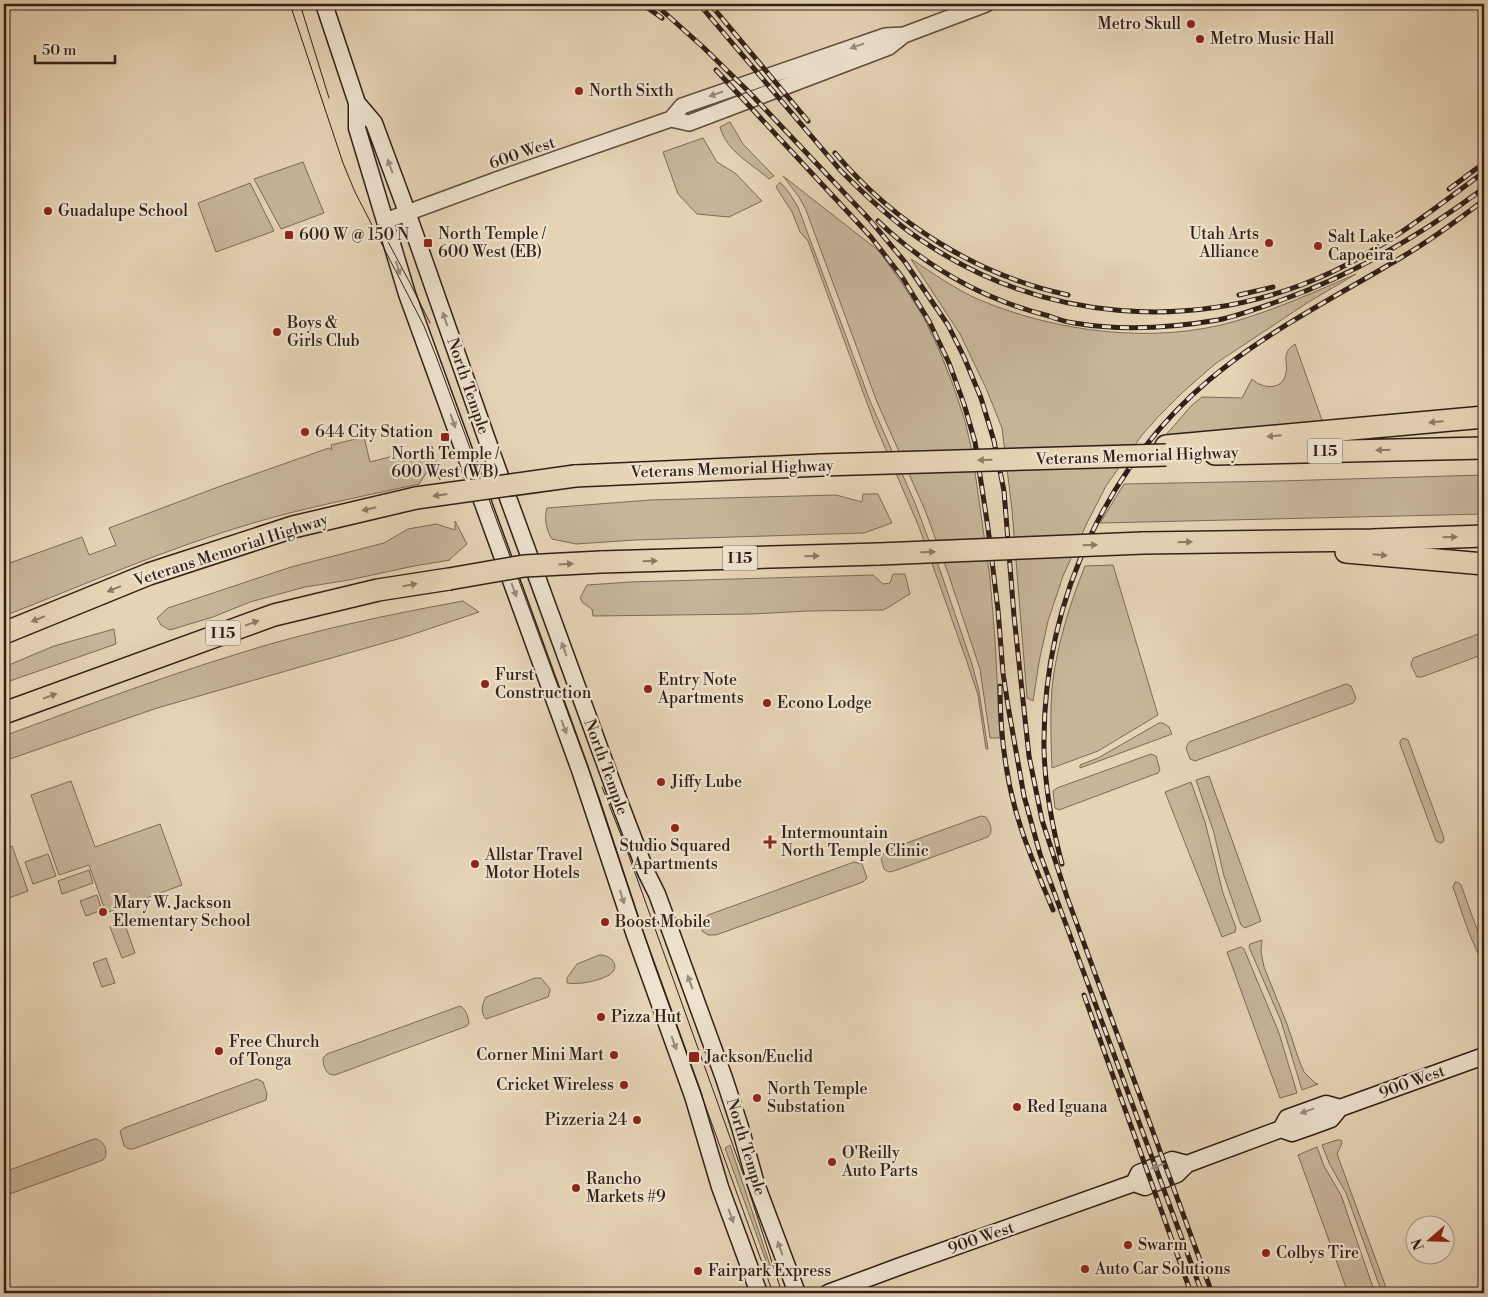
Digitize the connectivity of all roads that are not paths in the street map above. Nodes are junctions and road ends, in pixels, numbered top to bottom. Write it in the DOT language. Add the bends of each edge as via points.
graph roads {
  1 [pos="324,4"];
  2 [pos="986,4"];
  3 [pos="358,103"];
  4 [pos="407,212"];
  5 [pos="385,221"];
  6 [pos="1484,417"];
  7 [pos="1484,448"];
  8 [pos="1166,450"];
  9 [pos="1484,536"];
  10 [pos="1227,542"];
  11 [pos="1484,564"];
  12 [pos="4,633"];
  13 [pos="4,713"];
  14 [pos="1484,1056"];
  15 [pos="759,1293"];
  16 [pos="797,1293"];
  17 [pos="828,1293"];
  1 -- 3 [label="main road, North Temple"];
  2 -- 4 [label="street, 600 West" via="904,35 889,47 689,123 671,119"];
  4 -- 3 [label="main road, North Temple, one-way" via="374,122"];
  3 -- 5 [label="main road, North Temple" via="357,128"];
  4 -- 5 [label="street, 600 West"];
  16 -- 4 [label="main road, North Temple, one-way" via="756,1184 724,1078 495,463"];
  5 -- 15 [label="main road, North Temple, one-way" via="407,294 580,770"];
  6 -- 8 [label="highway, one-way"];
  7 -- 8 [label="highway, Veterans Memorial Highway / I 15, one-way"];
  8 -- 12 [label="highway, Veterans Memorial Highway, one-way, bridge" via="1034,459 575,476 416,498 293,527 149,574"];
  10 -- 9 [label="highway, I 15, one-way"];
  10 -- 11 [label="highway, one-way"];
  13 -- 10 [label="highway, I 15, one-way, bridge" via="274,615 378,590 524,566"];
  14 -- 17 [label="main road, 900 West" via="1340,1108 1326,1104 1287,1118 1281,1129 1187,1164 1172,1160 1139,1173 1134,1183"];
}
